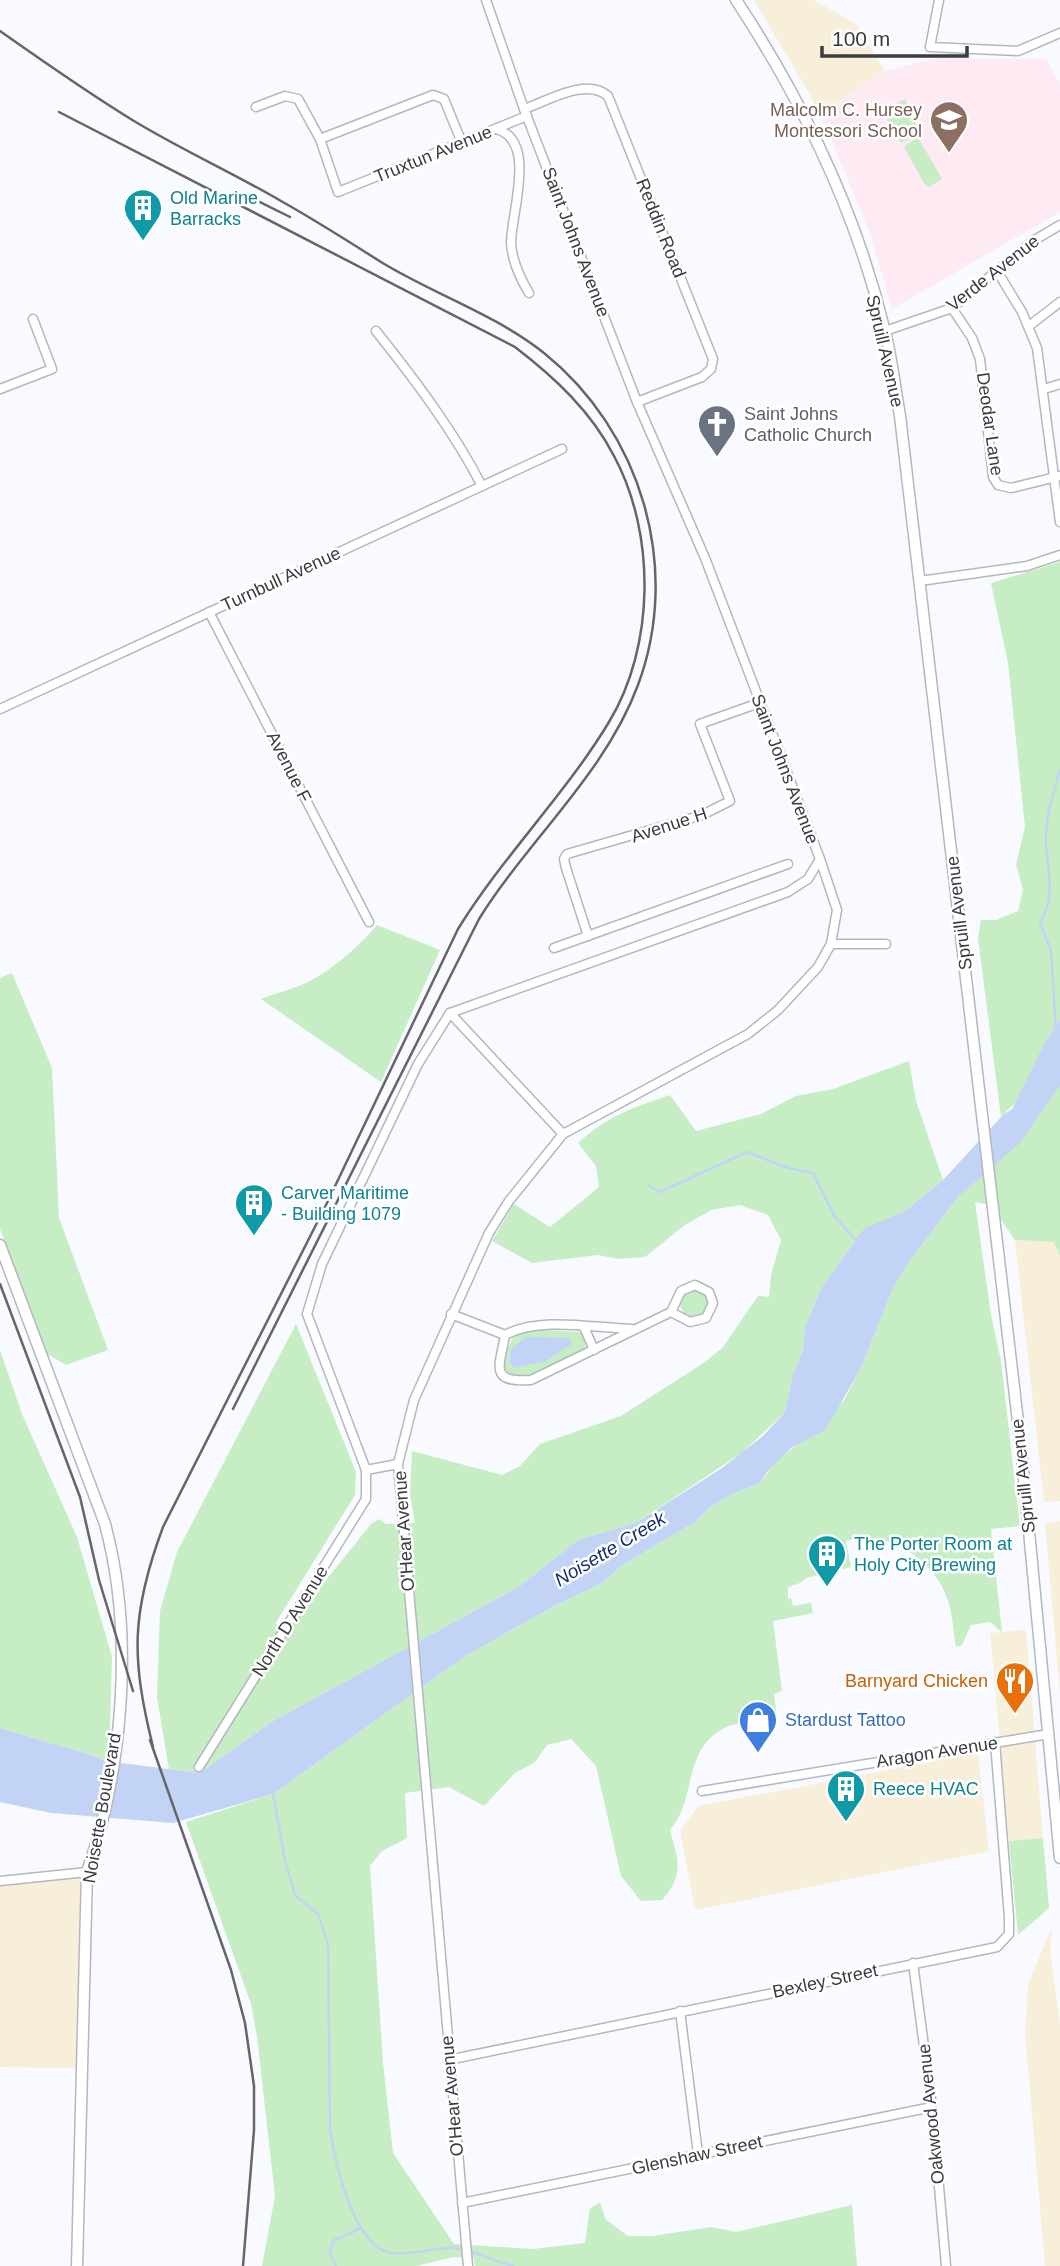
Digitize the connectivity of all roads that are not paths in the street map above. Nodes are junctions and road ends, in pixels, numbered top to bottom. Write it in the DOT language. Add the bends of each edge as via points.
graph roads {
  1 [pos="486,0"];
  2 [pos="736,0"];
  3 [pos="939,0"];
  4 [pos="1060,33"];
  5 [pos="256,107"];
  6 [pos="525,113"];
  7 [pos="496,129"];
  8 [pos="320,139"];
  9 [pos="462,143"];
  10 [pos="1060,225"];
  11 [pos="997,271"];
  12 [pos="529,293"];
  13 [pos="1060,302"];
  14 [pos="951,308"];
  15 [pos="33,319"];
  16 [pos="1029,326"];
  17 [pos="376,331"];
  18 [pos="885,331"];
  19 [pos="1060,384"];
  20 [pos="0,389"];
  21 [pos="1044,389"];
  22 [pos="637,402"];
  23 [pos="562,449"];
  24 [pos="1057,478"];
  25 [pos="481,486"];
  26 [pos="1060,522"];
  27 [pos="1060,555"];
  28 [pos="920,581"];
  29 [pos="209,612"];
  30 [pos="759,703"];
  31 [pos="0,709"];
  32 [pos="820,859"];
  33 [pos="788,864"];
  34 [pos="369,922"];
  35 [pos="588,936"];
  36 [pos="831,944"];
  37 [pos="886,944"];
  38 [pos="554,948"];
  39 [pos="450,1013"];
  40 [pos="563,1134"];
  41 [pos="0,1245"];
  42 [pos="671,1312"];
  43 [pos="451,1314"];
  44 [pos="584,1327"];
  45 [pos="632,1329"];
  46 [pos="505,1335"];
  47 [pos="593,1350"];
  48 [pos="398,1464"];
  49 [pos="366,1470"];
  50 [pos="1049,1734"];
  51 [pos="995,1742"];
  52 [pos="199,1767"];
  53 [pos="702,1791"];
  54 [pos="1060,1858"];
  55 [pos="87,1872"];
  56 [pos="0,1881"];
  57 [pos="913,1963"];
  58 [pos="681,2011"];
  59 [pos="448,2060"];
  60 [pos="932,2108"];
  61 [pos="698,2154"];
  62 [pos="462,2203"];
  63 [pos="468,2263"];
  64 [pos="77,2266"];
  65 [pos="946,2266"];
  1 -- 6 [label="street, Saint Johns Avenue"];
  2 -- 18 [label="street, Spruill Avenue" via="790,86 837,188"];
  3 -- 4 [label="street" via="930,47 1018,51"];
  5 -- 8 [label="street" via="285,96 298,99"];
  6 -- 7 [label="street, Truxtun Avenue"];
  6 -- 22 [label="street, Saint Johns Avenue"];
  6 -- 22 [label="street, Reddin Road" via="587,87 608,96 713,359 711,369 702,377"];
  7 -- 9 [label="street, Truxtun Avenue"];
  7 -- 12 [label="street" via="513,139 519,156 511,243"];
  8 -- 9 [label="street" via="433,95 444,99"];
  8 -- 9 [label="street, Truxtun Avenue" via="338,192"];
  10 -- 11 [label="street, Verde Avenue"];
  11 -- 14 [label="street, Verde Avenue"];
  11 -- 16 [label="street"];
  13 -- 16 [label="street"];
  14 -- 18 [label="street, Verde Avenue"];
  14 -- 24 [label="street, Deodar Lane" via="981,359 993,477 998,485 1011,488"];
  15 -- 20 [label="street" via="52,369"];
  16 -- 21 [label="street"];
  17 -- 25 [label="street" via="414,379"];
  18 -- 28 [label="street, Spruill Avenue"];
  19 -- 21 [label="street"];
  21 -- 24 [label="street"];
  22 -- 30 [label="street, Saint Johns Avenue" via="705,558"];
  23 -- 25 [label="street, Turnbull Avenue"];
  24 -- 26 [label="street"];
  25 -- 29 [label="street, Turnbull Avenue"];
  27 -- 28 [label="street" via="1014,568"];
  28 -- 50 [label="street, Spruill Avenue"];
  29 -- 31 [label="street, Turnbull Avenue"];
  29 -- 34 [label="street, Avenue F"];
  30 -- 32 [label="street, Saint Johns Avenue"];
  30 -- 35 [label="street, Avenue H" via="700,724 730,800 702,815 567,854 566,868"];
  32 -- 36 [label="street, O'Hear Avenue" via="838,910"];
  32 -- 39 [label="street, Saint Johns Avenue" via="808,879 788,892"];
  33 -- 35 [label="street"];
  35 -- 38 [label="street"];
  36 -- 37 [label="street"];
  36 -- 40 [label="street, O'Hear Avenue" via="806,981 748,1034"];
  39 -- 40 [label="street"];
  39 -- 49 [label="street" via="418,1064 328,1251 307,1314"];
  40 -- 43 [label="street, O'Hear Avenue" via="509,1200"];
  41 -- 55 [label="street, Noisette Boulevard" via="105,1524 115,1562 122,1661 113,1760"];
  42 -- 42 [label="street" via="690,1322 701,1320 712,1309 712,1297 703,1286 688,1286"];
  42 -- 45 [label="street"];
  43 -- 46 [label="street"];
  43 -- 48 [label="street, O'Hear Avenue" via="414,1401"];
  44 -- 45 [label="street"];
  44 -- 46 [label="street" via="537,1325"];
  44 -- 47 [label="street"];
  45 -- 47 [label="street"];
  46 -- 47 [label="street" via="497,1364 501,1375 512,1381 531,1380"];
  48 -- 49 [label="street"];
  48 -- 59 [label="street, O'Hear Avenue"];
  49 -- 52 [label="street, North D Avenue" via="366,1499"];
  50 -- 51 [label="street, Aragon Avenue"];
  50 -- 54 [label="street, Spruill Avenue"];
  51 -- 53 [label="street, Aragon Avenue"];
  51 -- 57 [label="street, Bexley Street" via="1009,1934 997,1947"];
  55 -- 56 [label="street"];
  55 -- 64 [label="street, Noisette Boulevard"];
  57 -- 58 [label="street, Bexley Street"];
  57 -- 60 [label="street, Oakwood Avenue"];
  58 -- 59 [label="street, Bexley Street"];
  58 -- 61 [label="street"];
  59 -- 62 [label="street, O'Hear Avenue"];
  60 -- 61 [label="street, Glenshaw Street"];
  60 -- 65 [label="street, Oakwood Avenue"];
  61 -- 62 [label="street, Glenshaw Street"];
  62 -- 63 [label="street, O'Hear Avenue"];
}
